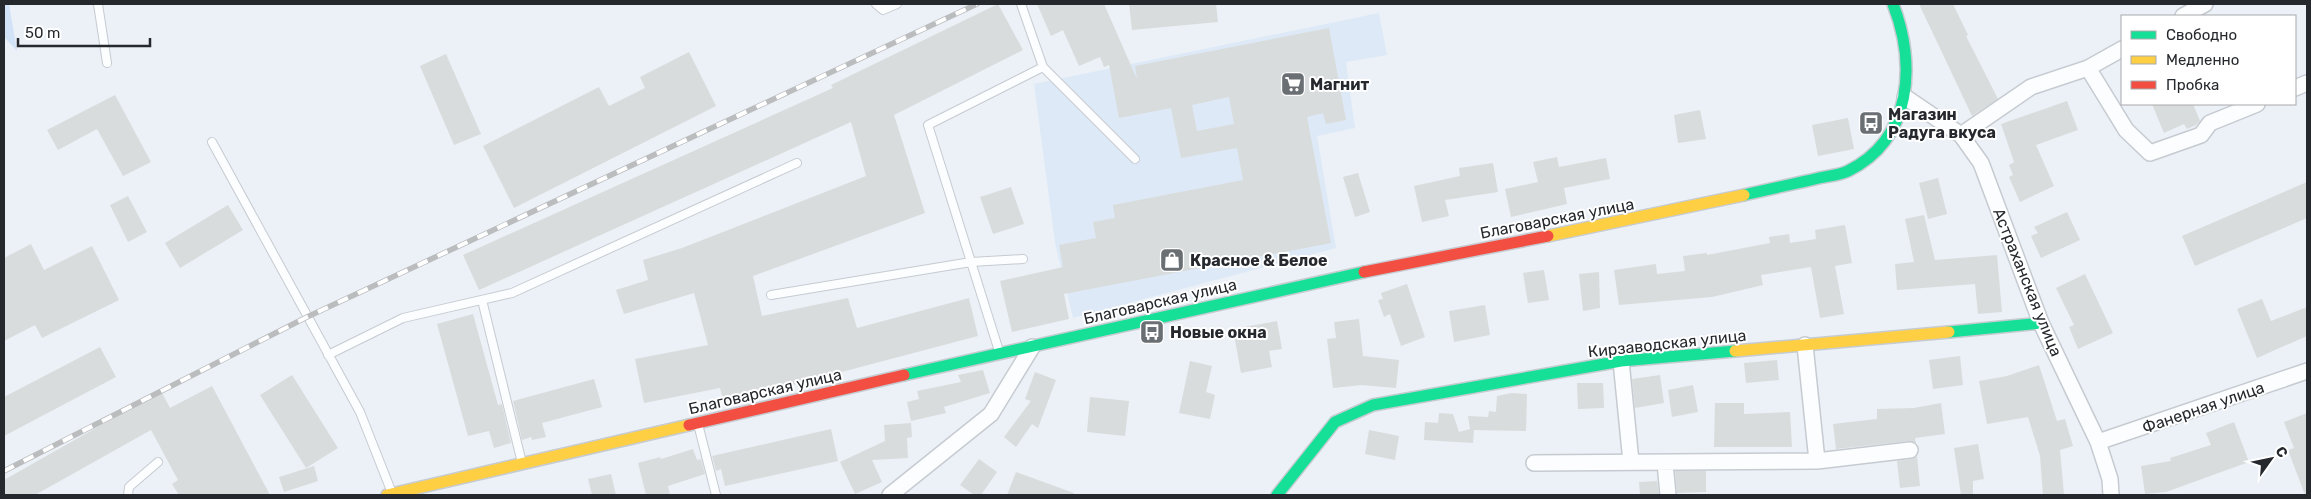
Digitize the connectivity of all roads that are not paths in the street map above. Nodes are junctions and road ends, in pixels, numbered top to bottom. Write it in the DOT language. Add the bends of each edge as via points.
graph roads {
  1 [pos="98,4"];
  2 [pos="876,4"];
  3 [pos="897,4"];
  4 [pos="1021,4"];
  5 [pos="1893,4"];
  6 [pos="2205,4"];
  7 [pos="2184,15"];
  8 [pos="2121,50"];
  9 [pos="108,63"];
  10 [pos="1043,67"];
  11 [pos="2088,68"];
  12 [pos="1905,97"];
  13 [pos="2255,105"];
  14 [pos="1961,135"];
  15 [pos="212,142"];
  16 [pos="1135,159"];
  17 [pos="798,162"];
  18 [pos="1023,259"];
  19 [pos="971,262"];
  20 [pos="771,295"];
  21 [pos="482,300"];
  22 [pos="2040,322"];
  23 [pos="1806,345"];
  24 [pos="1032,347"];
  25 [pos="1000,353"];
  26 [pos="328,355"];
  27 [pos="1621,361"];
  28 [pos="2307,371"];
  29 [pos="698,424"];
  30 [pos="2098,442"];
  31 [pos="1910,450"];
  32 [pos="1817,461"];
  33 [pos="158,462"];
  34 [pos="1631,462"];
  35 [pos="1534,463"];
  36 [pos="1665,463"];
  37 [pos="523,465"];
  38 [pos="128,495"];
  39 [pos="390,495"];
  40 [pos="716,495"];
  41 [pos="890,495"];
  42 [pos="1277,495"];
  43 [pos="1668,495"];
  44 [pos="2112,495"];
  1 -- 9 [label="lane"];
  2 -- 3 [label="lane" via="883,10"];
  4 -- 10 [label="lane"];
  5 -- 12 [label="street, Благоварская улица" via="1909,58"];
  6 -- 7 [label="street"];
  8 -- 11 [label="street"];
  10 -- 16 [label="lane"];
  10 -- 19 [label="lane" via="928,125"];
  11 -- 13 [label="street" via="2126,130 2150,153 2201,134 2210,123"];
  11 -- 14 [label="street" via="2031,87"];
  12 -- 14 [label="street, Астраханская улица"];
  12 -- 24 [label="street, Благоварская улица" via="1892,130 1872,155 1847,172 1623,222 1382,268"];
  14 -- 22 [label="street, Астраханская улица" via="1980,163"];
  15 -- 26 [label="lane"];
  17 -- 21 [label="lane" via="512,293"];
  18 -- 19 [label="lane"];
  19 -- 20 [label="lane"];
  19 -- 25 [label="lane"];
  21 -- 26 [label="lane" via="403,318"];
  21 -- 37 [label="lane"];
  22 -- 23 [label="street, Кирзаводская улица"];
  22 -- 30 [label="street, Астраханская улица"];
  23 -- 27 [label="street, Кирзаводская улица"];
  23 -- 32 [label="street"];
  24 -- 25 [label="street, Благоварская улица"];
  24 -- 41 [label="street" via="991,414"];
  25 -- 29 [label="street, Благоварская улица"];
  26 -- 39 [label="lane" via="360,412"];
  27 -- 34 [label="street"];
  27 -- 42 [label="street, Кирзаводская улица" via="1373,405 1335,422"];
  28 -- 30 [label="street, Фанерная улица"];
  29 -- 37 [label="street, Благоварская улица"];
  29 -- 40 [label="lane"];
  30 -- 44 [label="street, Астраханская улица"];
  31 -- 32 [label="street"];
  32 -- 36 [label="street"];
  33 -- 38 [label="lane" via="129,487"];
  34 -- 35 [label="street"];
  34 -- 36 [label="street"];
  36 -- 43 [label="street"];
  37 -- 39 [label="street, Благоварская улица"];
}
